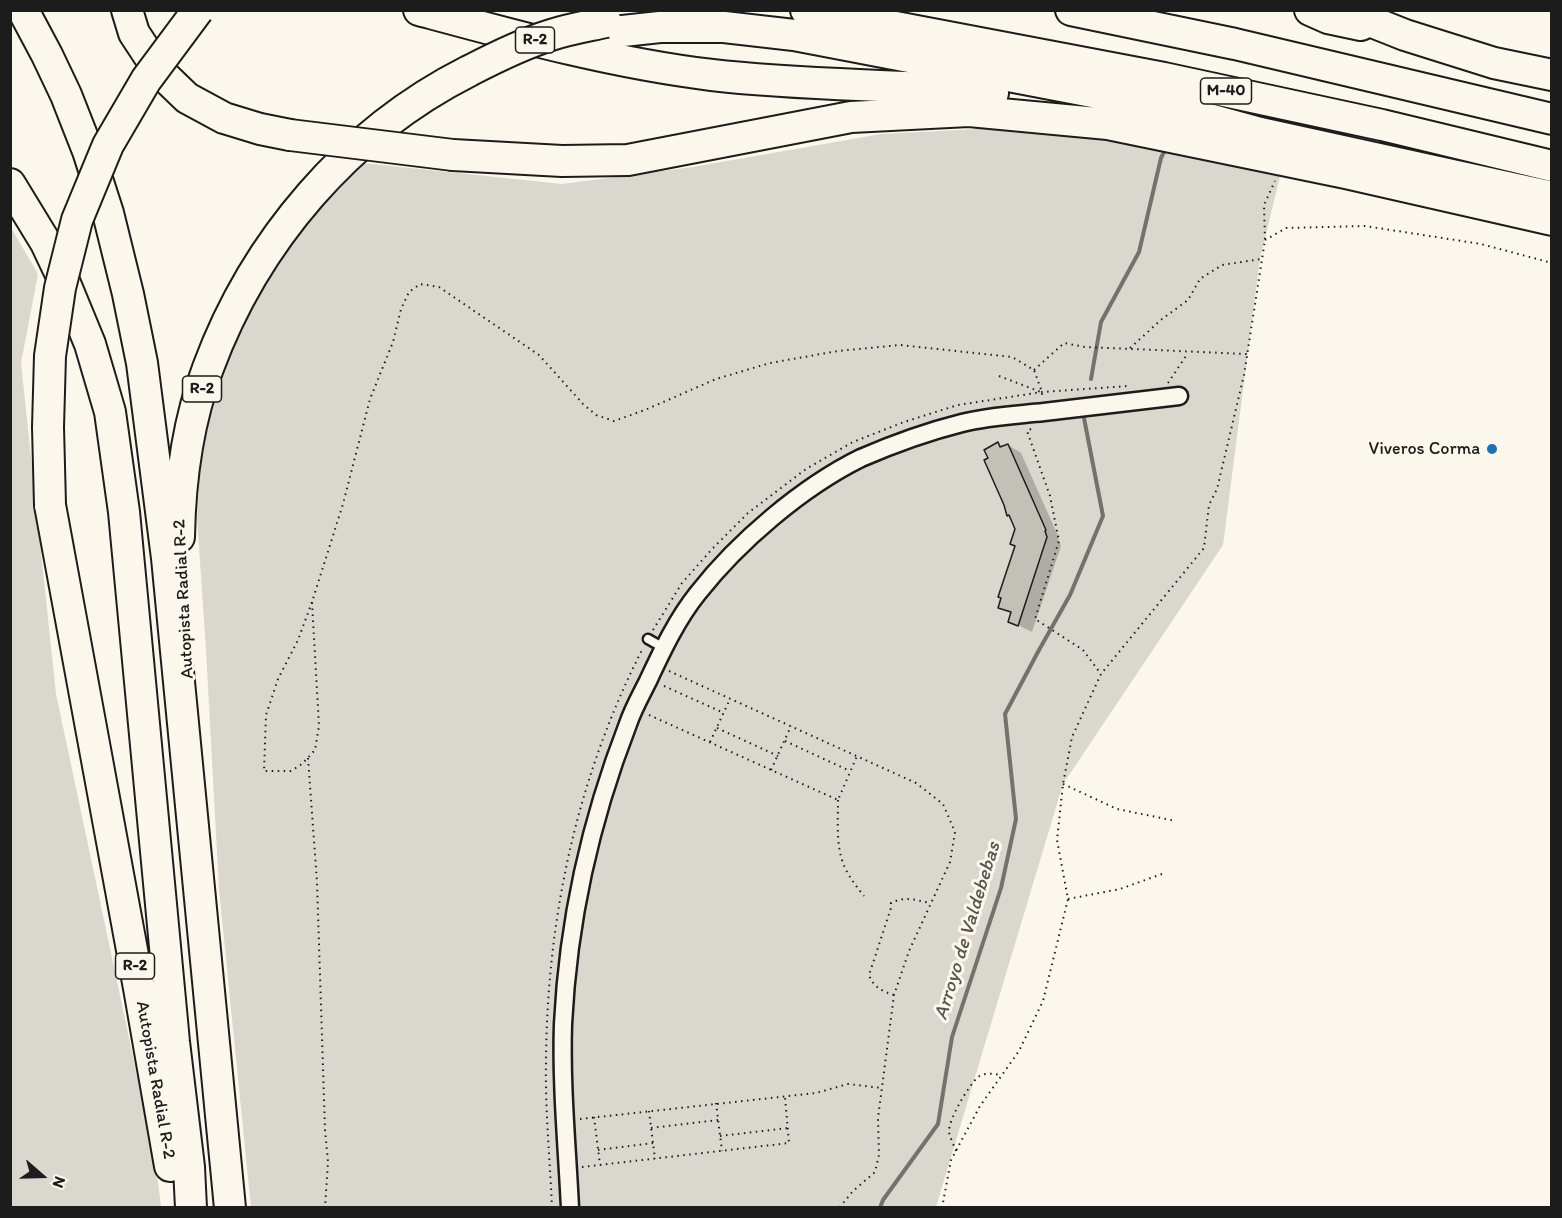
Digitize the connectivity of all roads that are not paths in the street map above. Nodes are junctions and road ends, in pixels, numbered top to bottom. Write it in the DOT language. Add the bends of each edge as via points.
graph roads {
  1 [pos="23,10"];
  2 [pos="127,10"];
  3 [pos="198,10"];
  4 [pos="419,10"];
  5 [pos="806,10"];
  6 [pos="1071,10"];
  7 [pos="1310,10"];
  8 [pos="1342,10"];
  9 [pos="605,27"];
  10 [pos="898,27"];
  11 [pos="1405,35"];
  12 [pos="1551,75"];
  13 [pos="1551,119"];
  14 [pos="1260,133"];
  15 [pos="1551,166"];
  16 [pos="10,184"];
  17 [pos="1551,197"];
  18 [pos="1551,220"];
  19 [pos="1179,396"];
  20 [pos="648,639"];
  21 [pos="664,648"];
  22 [pos="192,812"];
  23 [pos="178,1208"];
  24 [pos="191,1208"];
  25 [pos="230,1208"];
  26 [pos="570,1208"];
  1 -- 22 [label="highway, Autopista Radial R-2 / R-2" via="57,75 88,151 128,294 142,363 167,558"];
  2 -- 18 [label="highway, bridge" via="134,33 159,71 187,98 224,118 290,135 453,155 628,160 851,117 969,111 1108,124"];
  3 -- 23 [label="highway, Autopista Radial R-2 / R-2, bridge" via="146,80 108,145 77,220 60,288 50,356 48,427 50,505"];
  4 -- 14 [label="highway" via="513,36 662,68 840,85 991,93"];
  5 -- 10 [label="highway, M-40"];
  6 -- 13 [label="highway" via="1235,44"];
  7 -- 11 [label="highway" via="1328,18"];
  8 -- 11 [label="highway"];
  9 -- 10 [label="highway, Autopista Radial R-2 / R-2" via="632,18 700,14"];
  9 -- 14 [label="highway" via="724,27 794,35 1150,103"];
  9 -- 22 [label="highway, Autopista Radial R-2 / R-2, bridge" via="554,34 508,50 453,79 376,132 304,201 251,277 208,369 194,417 179,504 181,593 198,795"];
  10 -- 15 [label="highway, M-40" via="1382,124"];
  11 -- 12 [label="highway" via="1494,63"];
  14 -- 17 [label="highway"];
  16 -- 24 [label="highway" via="64,281 90,344 110,412 125,523"];
  19 -- 21 [label="street" via="962,423 861,459 816,484 760,526 696,594"];
  20 -- 21 [label="lane"];
  21 -- 26 [label="street" via="628,722 601,800 572,933 563,1067"];
  22 -- 25 [label="highway, Autopista Radial R-2 / R-2"];
}
